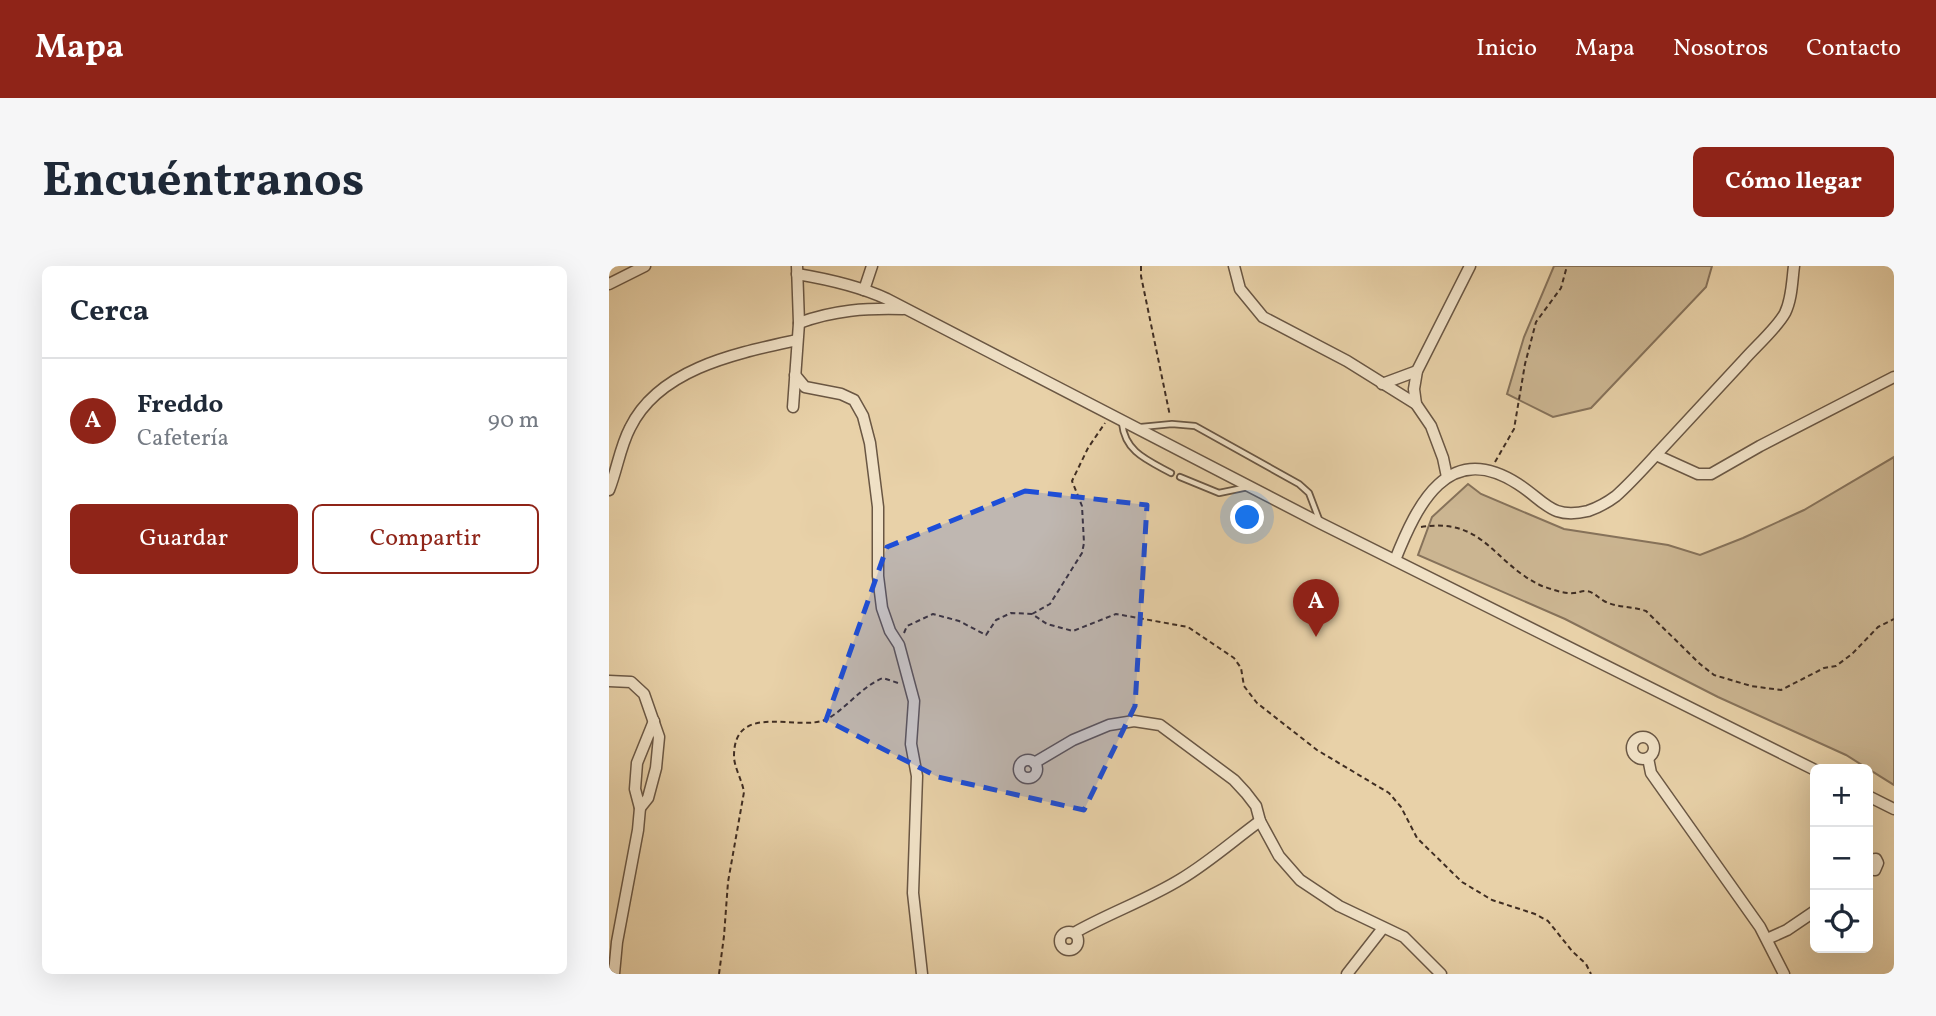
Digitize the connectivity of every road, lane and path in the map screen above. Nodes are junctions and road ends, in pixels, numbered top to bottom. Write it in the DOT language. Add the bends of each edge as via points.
graph roads {
  1 [pos="645,266"];
  2 [pos="872,266"];
  3 [pos="1141,266"];
  4 [pos="1234,266"];
  5 [pos="1470,266"];
  6 [pos="1567,266"];
  7 [pos="1794,266"];
  8 [pos="797,270"];
  9 [pos="609,285"];
  10 [pos="865,290"];
  11 [pos="904,309"];
  12 [pos="799,323"];
  13 [pos="797,340"];
  14 [pos="1417,371"];
  15 [pos="795,375"];
  16 [pos="1894,377"];
  17 [pos="1382,384"];
  18 [pos="1416,404"];
  19 [pos="793,407"];
  20 [pos="1110,416"];
  21 [pos="1122,422"];
  22 [pos="1171,424"];
  23 [pos="1133,428"];
  24 [pos="1656,455"];
  25 [pos="1489,472"];
  26 [pos="1171,473"];
  27 [pos="1180,477"];
  28 [pos="1447,477"];
  29 [pos="1249,487"];
  30 [pos="609,490"];
  31 [pos="1320,523"];
  32 [pos="1410,524"];
  33 [pos="1395,560"];
  34 [pos="1032,614"];
  35 [pos="1894,619"];
  36 [pos="899,645"];
  37 [pos="609,681"];
  38 [pos="912,689"];
  39 [pos="654,721"];
  40 [pos="1648,758"];
  41 [pos="1034,763"];
  42 [pos="1810,768"];
  43 [pos="1873,798"];
  44 [pos="640,807"];
  45 [pos="1894,809"];
  46 [pos="1260,821"];
  47 [pos="1810,915"];
  48 [pos="1384,928"];
  49 [pos="1074,933"];
  50 [pos="1767,939"];
  51 [pos="614,974"];
  52 [pos="719,974"];
  53 [pos="922,974"];
  54 [pos="1347,974"];
  55 [pos="1441,974"];
  56 [pos="1591,974"];
  57 [pos="1784,974"];
  1 -- 9 [label="street"];
  2 -- 10 [label="street"];
  3 -- 22 [label="path"];
  4 -- 17 [label="street" via="1240,289 1262,317"];
  5 -- 14 [label="street"];
  6 -- 25 [label="path" via="1561,289 1536,322 1514,429"];
  7 -- 24 [label="street" via="1784,314"];
  8 -- 10 [label="street"];
  8 -- 12 [label="street"];
  10 -- 11 [label="street"];
  11 -- 12 [label="street" via="849,310"];
  11 -- 20 [label="street"];
  12 -- 13 [label="street"];
  13 -- 15 [label="street"];
  13 -- 30 [label="street" via="723,358 656,393 628,430"];
  14 -- 17 [label="street"];
  14 -- 18 [label="street"];
  15 -- 19 [label="street"];
  15 -- 36 [label="street" via="805,387 854,400 863,416 879,507 882,608"];
  16 -- 24 [label="street" via="1711,474 1698,474"];
  17 -- 18 [label="street"];
  18 -- 28 [label="street" via="1431,426"];
  20 -- 21 [label="street"];
  20 -- 34 [label="path" via="1072,481 1082,506 1082,553 1050,604"];
  21 -- 23 [label="street"];
  21 -- 26 [label="lane" via="1133,451"];
  22 -- 23 [label="lane"];
  22 -- 31 [label="lane" via="1195,426 1300,484 1309,493"];
  23 -- 29 [label="street"];
  24 -- 25 [label="street" via="1614,498 1587,511 1562,514 1519,485"];
  25 -- 28 [label="street" via="1471,469"];
  27 -- 29 [label="lane" via="1219,493"];
  28 -- 32 [label="street" via="1422,501"];
  29 -- 31 [label="street"];
  31 -- 33 [label="street"];
  32 -- 33 [label="street"];
  32 -- 35 [label="path" via="1461,527 1543,586 1566,593 1594,593 1615,605 1646,611 1714,675 1766,689 1781,690 1836,666 1878,627"];
  33 -- 42 [label="street"];
  34 -- 36 [label="path" via="1011,613 996,621 986,635 933,614 907,626"];
  34 -- 56 [label="path" via="1073,631 1117,614 1142,617 1188,627 1223,648 1241,668 1244,687 1257,703 1317,750 1389,793 1417,838 1462,882 1492,900 1548,921"];
  36 -- 38 [label="street"];
  37 -- 39 [label="street" via="631,682 644,694"];
  38 -- 52 [label="path" via="883,678 815,723 768,720 742,731 735,743 734,760 744,792 728,882"];
  38 -- 53 [label="street" via="911,744 917,776 913,893"];
  39 -- 44 [label="street" via="637,763 635,789"];
  39 -- 44 [label="street" via="659,737 656,768"];
  40 -- 50 [label="street" via="1651,773"];
  41 -- 46 [label="street" via="1109,725 1134,721 1160,725 1234,780 1256,806"];
  43 -- 45 [label="street"];
  44 -- 51 [label="street"];
  46 -- 48 [label="street" via="1279,856 1300,880"];
  46 -- 49 [label="street" via="1184,878"];
  47 -- 50 [label="street"];
  48 -- 54 [label="street"];
  48 -- 55 [label="street" via="1404,937"];
  50 -- 57 [label="street"];
}
